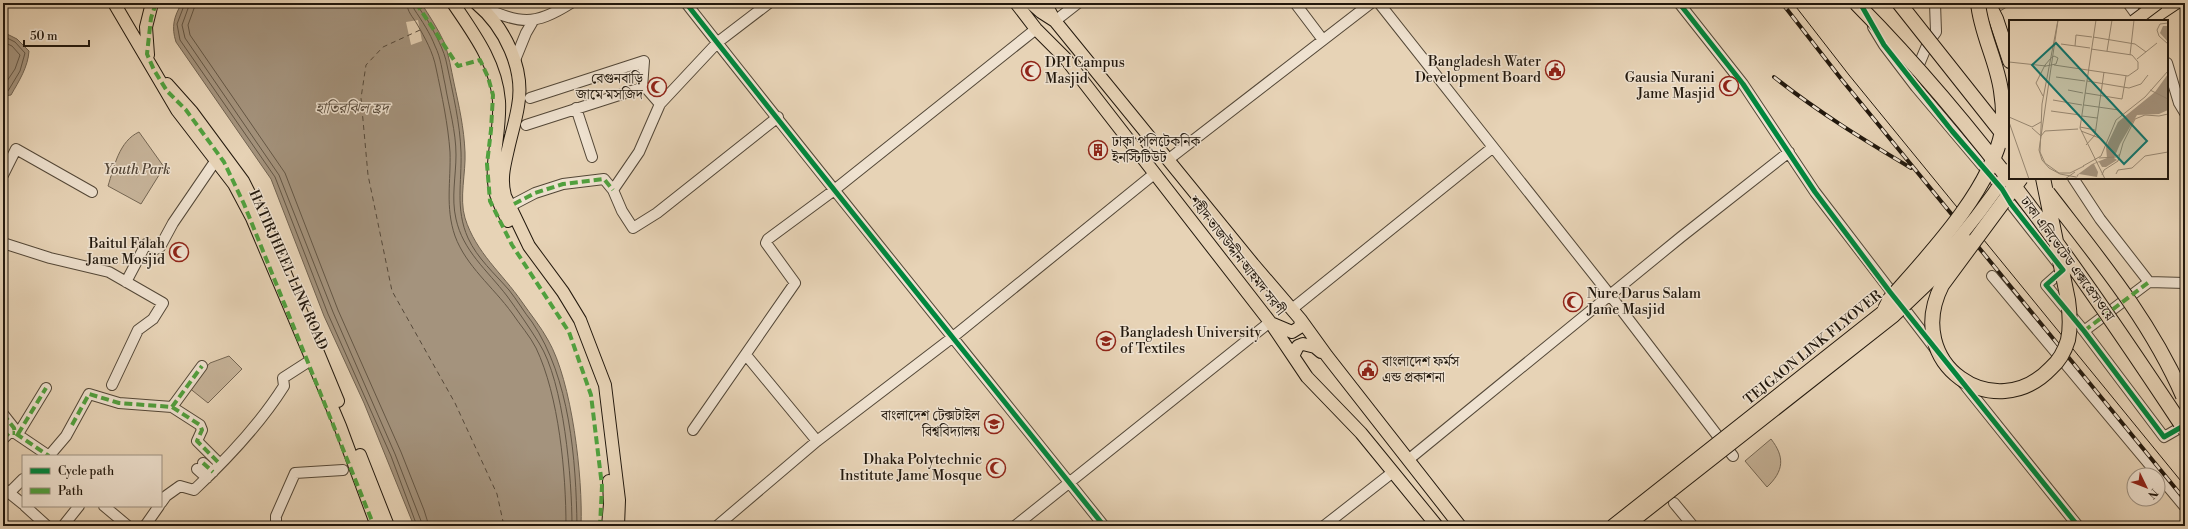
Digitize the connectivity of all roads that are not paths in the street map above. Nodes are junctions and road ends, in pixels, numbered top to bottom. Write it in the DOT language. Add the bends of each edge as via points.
graph roads {
  1 [pos="114,3"];
  2 [pos="152,3"];
  3 [pos="453,3"];
  4 [pos="571,3"];
  5 [pos="686,3"];
  6 [pos="768,3"];
  7 [pos="1016,3"];
  8 [pos="1031,3"];
  9 [pos="1078,3"];
  10 [pos="1295,3"];
  11 [pos="1371,3"];
  12 [pos="1379,3"];
  13 [pos="1679,3"];
  14 [pos="1856,3"];
  15 [pos="1860,3"];
  16 [pos="1865,3"];
  17 [pos="1899,3"];
  18 [pos="1935,3"];
  19 [pos="1978,3"];
  20 [pos="1988,3"];
  21 [pos="2128,3"];
  22 [pos="2158,3"];
  23 [pos="2176,3"];
  24 [pos="479,5"];
  25 [pos="1043,8"];
  26 [pos="2135,20"];
  27 [pos="2140,20"];
  28 [pos="2150,20"];
  29 [pos="533,21"];
  30 [pos="1055,21"];
  31 [pos="1878,24"];
  32 [pos="1036,29"];
  33 [pos="1323,40"];
  34 [pos="718,42"];
  35 [pos="2009,58"];
  36 [pos="515,60"];
  37 [pos="150,62"];
  38 [pos="2168,67"];
  39 [pos="158,74"];
  40 [pos="1916,87"];
  41 [pos="642,88"];
  42 [pos="530,98"];
  43 [pos="660,104"];
  44 [pos="576,108"];
  45 [pos="2185,113"];
  46 [pos="778,117"];
  47 [pos="526,126"];
  48 [pos="2009,142"];
  49 [pos="1492,148"];
  50 [pos="1789,152"];
  51 [pos="592,157"];
  52 [pos="1169,159"];
  53 [pos="216,160"];
  54 [pos="2009,170"];
  55 [pos="3,174"];
  56 [pos="1154,174"];
  57 [pos="2009,178"];
  58 [pos="2015,179"];
  59 [pos="2020,179"];
  60 [pos="2038,179"];
  61 [pos="2043,179"];
  62 [pos="2074,179"];
  63 [pos="2002,189"];
  64 [pos="613,190"];
  65 [pos="833,191"];
  66 [pos="92,192"];
  67 [pos="514,204"];
  68 [pos="514,225"];
  69 [pos="3,243"];
  70 [pos="1992,276"];
  71 [pos="126,282"];
  72 [pos="2149,282"];
  73 [pos="2185,283"];
  74 [pos="1610,295"];
  75 [pos="1292,309"];
  76 [pos="1886,309"];
  77 [pos="1301,320"];
  78 [pos="1270,322"];
  79 [pos="2084,331"];
  80 [pos="953,337"];
  81 [pos="746,355"];
  82 [pos="1293,356"];
  83 [pos="1327,356"];
  84 [pos="311,360"];
  85 [pos="202,366"];
  86 [pos="112,385"];
  87 [pos="46,388"];
  88 [pos="2185,400"];
  89 [pos="172,407"];
  90 [pos="3,414"];
  91 [pos="2185,425"];
  92 [pos="694,430"];
  93 [pos="2185,430"];
  94 [pos="16,434"];
  95 [pos="3,438"];
  96 [pos="817,442"];
  97 [pos="48,455"];
  98 [pos="50,455"];
  99 [pos="1733,456"];
  100 [pos="1408,460"];
  101 [pos="200,466"];
  102 [pos="343,470"];
  103 [pos="213,471"];
  104 [pos="1393,472"];
  105 [pos="22,480"];
  106 [pos="1069,483"];
  107 [pos="6,490"];
  108 [pos="162,502"];
  109 [pos="22,503"];
  110 [pos="1674,503"];
  111 [pos="26,507"];
  112 [pos="78,507"];
  113 [pos="105,507"];
  114 [pos="158,507"];
  115 [pos="2185,507"];
  116 [pos="47,526"];
  117 [pos="63,526"];
  118 [pos="128,526"];
  119 [pos="145,526"];
  120 [pos="276,526"];
  121 [pos="378,526"];
  122 [pos="388,526"];
  123 [pos="608,526"];
  124 [pos="618,526"];
  125 [pos="717,526"];
  126 [pos="1015,526"];
  127 [pos="1104,526"];
  128 [pos="1324,526"];
  129 [pos="1437,526"];
  130 [pos="1460,526"];
  131 [pos="1612,526"];
  132 [pos="1627,526"];
  133 [pos="1693,526"];
  134 [pos="2078,526"];
  1 -- 37 [label="main road, HATIRJHEEL LINK ROAD"];
  2 -- 37 [label="main road" via="146,37"];
  3 -- 68 [label="main road" via="482,45 493,69 499,101 494,164 495,191"];
  4 -- 29 [label="street" via="554,14"];
  5 -- 34 [label="street"];
  6 -- 34 [label="street"];
  7 -- 32 [label="main road, শহীদ তাজউদ্দীন আহমদ সরণী"];
  8 -- 25 [label="main road, শহীদ তাজউদ্দীন আহমদ সরণী"];
  9 -- 30 [label="street"];
  10 -- 33 [label="street"];
  11 -- 33 [label="street"];
  12 -- 49 [label="street"];
  13 -- 50 [label="street" via="1743,84"];
  14 -- 31 [label="highway, bridge"];
  15 -- 40 [label="street" via="1884,45"];
  16 -- 31 [label="highway, ঢাকা এলিভেটেড এক্সপ্রেসওয়ে"];
  17 -- 48 [label="highway, bridge"];
  18 -- 40 [label="street" via="1936,32 1928,43 1914,76"];
  19 -- 76 [label="highway, bridge" via="2001,91 2002,130 1994,158 1981,183 1949,230 1890,299"];
  20 -- 35 [label="highway"];
  21 -- 27 [label="street"];
  22 -- 26 [label="main road, bridge"];
  23 -- 28 [label="main road"];
  24 -- 29 [label="street" via="517,20"];
  24 -- 36 [label="main road" via="503,36"];
  25 -- 30 [label="main road, শহীদ তাজউদ্দীন আহমদ সরণী"];
  29 -- 36 [label="street"];
  30 -- 52 [label="main road, শহীদ তাজউদ্দীন আহমদ সরণী"];
  31 -- 93 [label="highway, ঢাকা এলিভেটেড এক্সপ্রেসওয়ে, bridge" via="1967,125 2113,320"];
  32 -- 56 [label="main road, শহীদ তাজউদ্দীন আহমদ সরণী" via="1065,58"];
  32 -- 65 [label="street"];
  33 -- 52 [label="street"];
  34 -- 43 [label="street"];
  34 -- 46 [label="street"];
  36 -- 68 [label="main road" via="519,81 518,106 504,163 503,182"];
  37 -- 39 [label="main road, HATIRJHEEL LINK ROAD"];
  38 -- 45 [label="street" via="2179,103"];
  39 -- 53 [label="main road, HATIRJHEEL LINK ROAD" via="177,110"];
  39 -- 122 [label="main road" via="212,136 243,180 266,227"];
  40 -- 63 [label="street"];
  41 -- 42 [label="street" via="644,61"];
  41 -- 43 [label="street" via="646,88"];
  41 -- 44 [label="street"];
  43 -- 64 [label="street" via="639,152"];
  44 -- 47 [label="street"];
  44 -- 51 [label="street"];
  46 -- 64 [label="street" via="657,213 633,228"];
  46 -- 65 [label="street"];
  49 -- 74 [label="street"];
  49 -- 75 [label="street"];
  50 -- 74 [label="street"];
  50 -- 134 [label="street" via="1815,192 1910,318"];
  52 -- 75 [label="main road, শহীদ তাজউদ্দীন আহমদ সরণী"];
  53 -- 71 [label="street" via="173,223 160,247 156,249 146,244"];
  53 -- 84 [label="main road, HATIRJHEEL LINK ROAD" via="234,184 252,218"];
  54 -- 76 [label="main road, TEJGAON LINK FLYOVER, bridge" via="1953,244 1923,277"];
  55 -- 66 [label="street" via="16,149"];
  56 -- 78 [label="main road, শহীদ তাজউদ্দীন আহমদ সরণী"];
  56 -- 80 [label="street"];
  57 -- 63 [label="street"];
  58 -- 132 [label="main road, TEJGAON LINK FLYOVER, bridge" via="1966,242 1918,295"];
  59 -- 61 [label="highway, bridge" via="1942,285 1931,316 1933,338 1944,362 1954,374 1967,383 1989,390 2011,390 2035,382 2055,364 2068,341 2068,300"];
  60 -- 88 [label="highway, ঢাকা এলিভেটেড এক্সপ্রেসওয়ে, bridge" via="2125,293 2166,361"];
  62 -- 72 [label="street" via="2100,219"];
  63 -- 79 [label="street" via="2063,270 2046,285"];
  64 -- 67 [label="street" via="604,179 563,184 534,193"];
  65 -- 80 [label="street"];
  65 -- 81 [label="street" via="768,239 766,243 795,284"];
  68 -- 123 [label="main road" via="530,258 572,315 598,379 610,492"];
  68 -- 124 [label="main road" via="574,310 592,346 606,389 619,500"];
  69 -- 71 [label="street" via="50,258 109,272"];
  70 -- 115 [label="street"];
  71 -- 86 [label="street" via="163,303 153,319 138,330"];
  72 -- 73 [label="street"];
  72 -- 79 [label="street"];
  74 -- 99 [label="street"];
  74 -- 100 [label="street"];
  75 -- 77 [label="main road, শহীদ তাজউদ্দীন আহমদ সরণী"];
  76 -- 131 [label="main road, TEJGAON LINK FLYOVER, bridge"];
  77 -- 78 [label="main road" via="1300,327 1292,332"];
  77 -- 83 [label="main road, শহীদ তাজউদ্দীন আহমদ সরণী"];
  78 -- 82 [label="main road, শহীদ তাজউদ্দীন আহমদ সরণী"];
  78 -- 106 [label="street"];
  79 -- 91 [label="street" via="2164,437"];
  80 -- 96 [label="street"];
  80 -- 106 [label="street"];
  81 -- 92 [label="street"];
  81 -- 96 [label="street"];
  82 -- 83 [label="main road" via="1298,346 1303,344 1315,347"];
  82 -- 104 [label="main road, শহীদ তাজউদ্দীন আহমদ সরণী" via="1307,377"];
  83 -- 100 [label="main road, শহীদ তাজউদ্দীন আহমদ সরণী"];
  84 -- 103 [label="street" via="283,378 284,386 273,403"];
  84 -- 121 [label="main road, HATIRJHEEL LINK ROAD" via="340,426"];
  85 -- 89 [label="street"];
  87 -- 94 [label="street"];
  89 -- 98 [label="street" via="119,403 89,394 66,436"];
  89 -- 103 [label="street" via="200,425 202,430 197,441"];
  90 -- 94 [label="street"];
  94 -- 95 [label="street" via="9,432"];
  94 -- 97 [label="street"];
  96 -- 125 [label="street"];
  100 -- 130 [label="main road, শহীদ তাজউদ্দীন আহমদ সরণী"];
  101 -- 103 [label="street"];
  102 -- 120 [label="street" via="295,473 276,516"];
  103 -- 108 [label="street" via="194,490 180,486"];
  104 -- 128 [label="street"];
  104 -- 129 [label="main road, শহীদ তাজউদ্দীন আহমদ সরণী"];
  105 -- 107 [label="street"];
  106 -- 126 [label="street"];
  106 -- 127 [label="street"];
  107 -- 109 [label="street"];
  110 -- 133 [label="street"];
  111 -- 116 [label="street"];
  112 -- 117 [label="street"];
  113 -- 118 [label="street"];
  114 -- 119 [label="street"];
}
